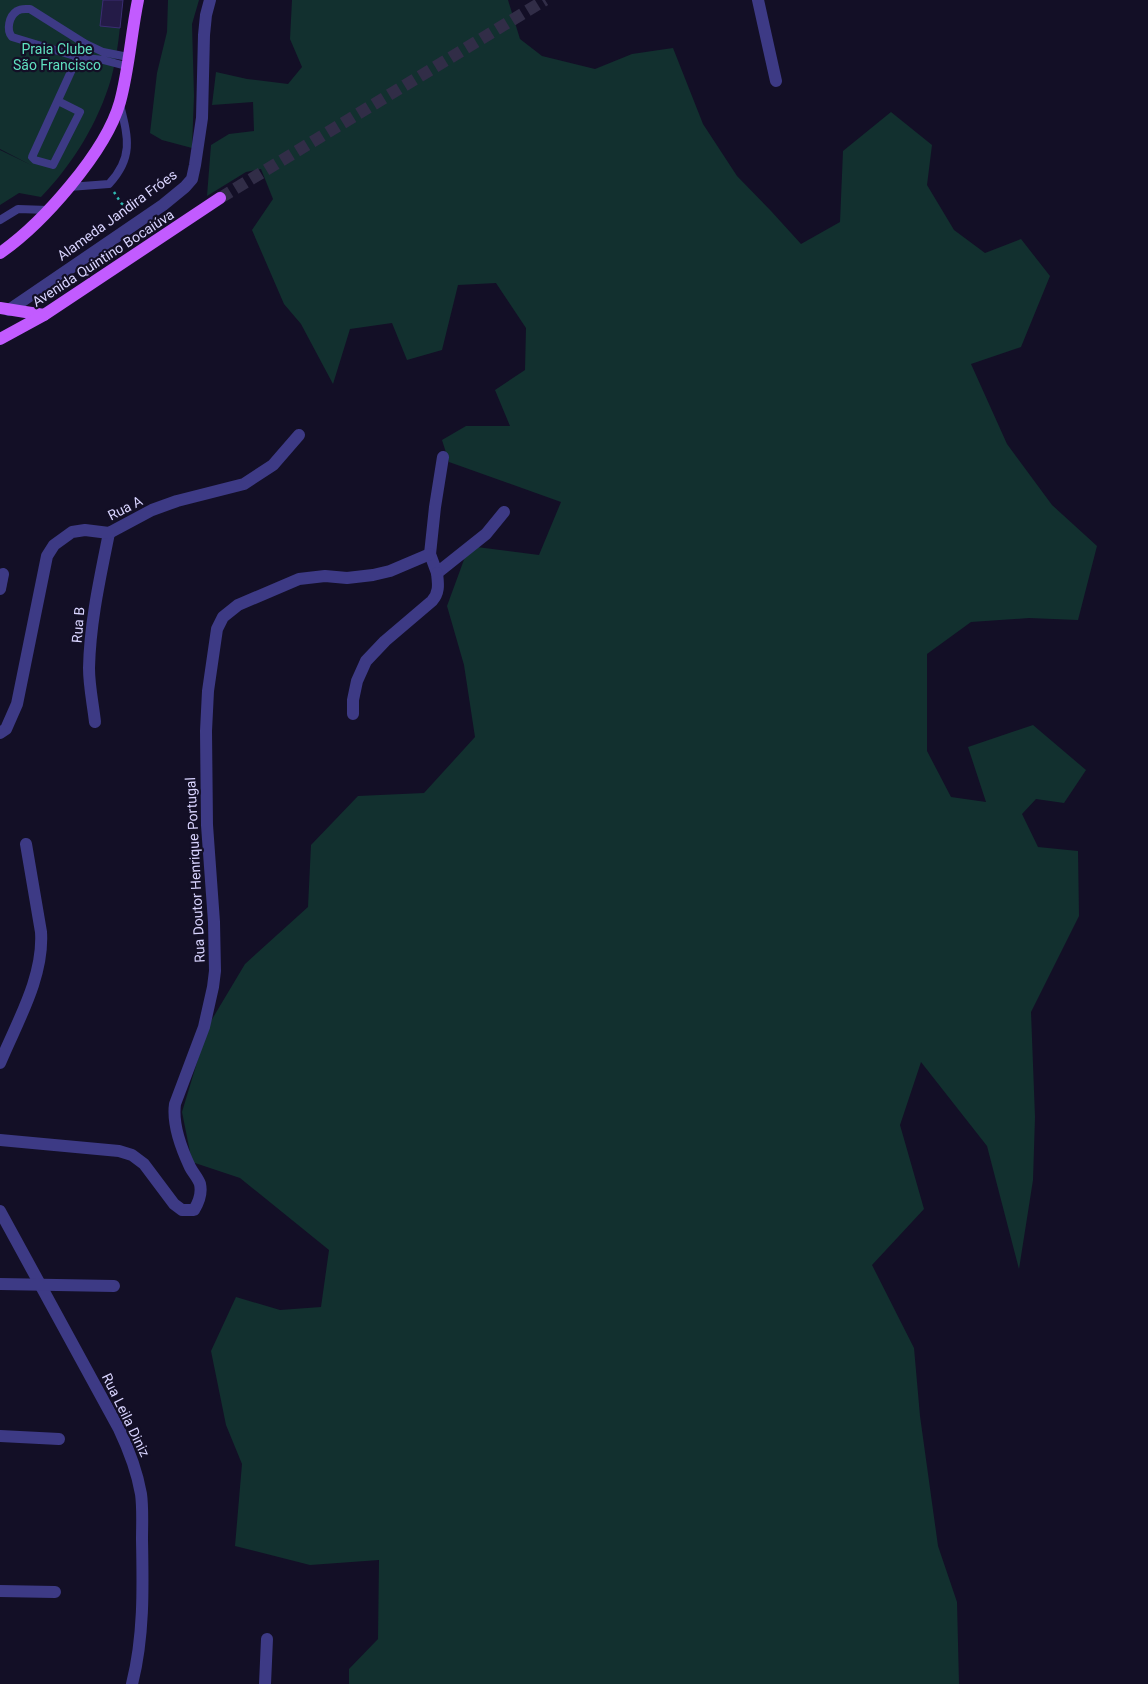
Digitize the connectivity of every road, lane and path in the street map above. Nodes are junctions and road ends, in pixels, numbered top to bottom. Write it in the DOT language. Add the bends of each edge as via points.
graph roads {
  1 [pos="138,0"];
  2 [pos="210,0"];
  3 [pos="758,0"];
  4 [pos="84,43"];
  5 [pos="78,57"];
  6 [pos="127,61"];
  7 [pos="776,81"];
  8 [pos="58,101"];
  9 [pos="119,103"];
  10 [pos="109,184"];
  11 [pos="69,187"];
  12 [pos="220,198"];
  13 [pos="48,210"];
  14 [pos="144,217"];
  15 [pos="0,220"];
  16 [pos="1,253"];
  17 [pos="3,311"];
  18 [pos="44,315"];
  19 [pos="0,339"];
  20 [pos="299,435"];
  21 [pos="443,457"];
  22 [pos="504,512"];
  23 [pos="109,532"];
  24 [pos="430,554"];
  25 [pos="437,572"];
  26 [pos="3,574"];
  27 [pos="0,589"];
  28 [pos="353,714"];
  29 [pos="95,722"];
  30 [pos="0,733"];
  31 [pos="26,844"];
  32 [pos="0,1063"];
  33 [pos="0,1140"];
  34 [pos="0,1211"];
  35 [pos="0,1284"];
  36 [pos="41,1285"];
  37 [pos="114,1286"];
  38 [pos="0,1436"];
  39 [pos="59,1439"];
  40 [pos="0,1591"];
  41 [pos="55,1592"];
  42 [pos="268,1639"];
  43 [pos="132,1684"];
  44 [pos="265,1684"];
  1 -- 6 [label="main road"];
  2 -- 14 [label="street, Alameda Jandira Fróes" via="204,34 200,143 192,179"];
  3 -- 7 [label="street"];
  4 -- 5 [label="lane"];
  4 -- 5 [label="lane" via="30,10 23,9 13,14 8,30 12,37"];
  4 -- 6 [label="lane"];
  5 -- 6 [label="lane"];
  5 -- 8 [label="lane"];
  6 -- 9 [label="main road"];
  8 -- 8 [label="lane" via="80,112 53,166 32,157"];
  9 -- 10 [label="lane" via="128,136 127,148 117,175"];
  9 -- 11 [label="main road" via="90,160"];
  10 -- 11 [label="lane"];
  10 -- 14 [label="path" via="121,204"];
  11 -- 13 [label="main road"];
  12 -- 18 [label="main road, Avenida Quintino Bocaiúva"];
  13 -- 15 [label="lane" via="18,210"];
  13 -- 16 [label="main road"];
  14 -- 17 [label="street, Alameda Jandira Fróes"];
  17 -- 18 [label="main road"];
  18 -- 19 [label="main road, Avenida Quintino Bocaiúva"];
  20 -- 23 [label="street, Rua A" via="273,465 244,484 177,501"];
  21 -- 24 [label="street"];
  22 -- 25 [label="street" via="486,534"];
  23 -- 29 [label="street, Rua B" via="92,616 89,670"];
  23 -- 30 [label="street, Rua A" via="72,532 54,545 47,556 17,704 6,728"];
  24 -- 25 [label="street"];
  24 -- 33 [label="street, Rua Doutor Henrique Portugal" via="373,575 300,579 238,605 223,617 217,629 206,731 214,987 174,1116 189,1165 200,1185 200,1202 194,1210 182,1210 144,1164 132,1155 119,1151"];
  25 -- 28 [label="street" via="436,597 366,661 357,681"];
  26 -- 27 [label="street"];
  31 -- 32 [label="street" via="42,945 34,983"];
  34 -- 36 [label="street, Rua Leila Diniz"];
  35 -- 36 [label="street"];
  36 -- 37 [label="street"];
  36 -- 43 [label="street, Rua Leila Diniz" via="134,1462 141,1495 141,1623"];
  38 -- 39 [label="street"];
  40 -- 41 [label="street"];
  42 -- 44 [label="street"];
}
